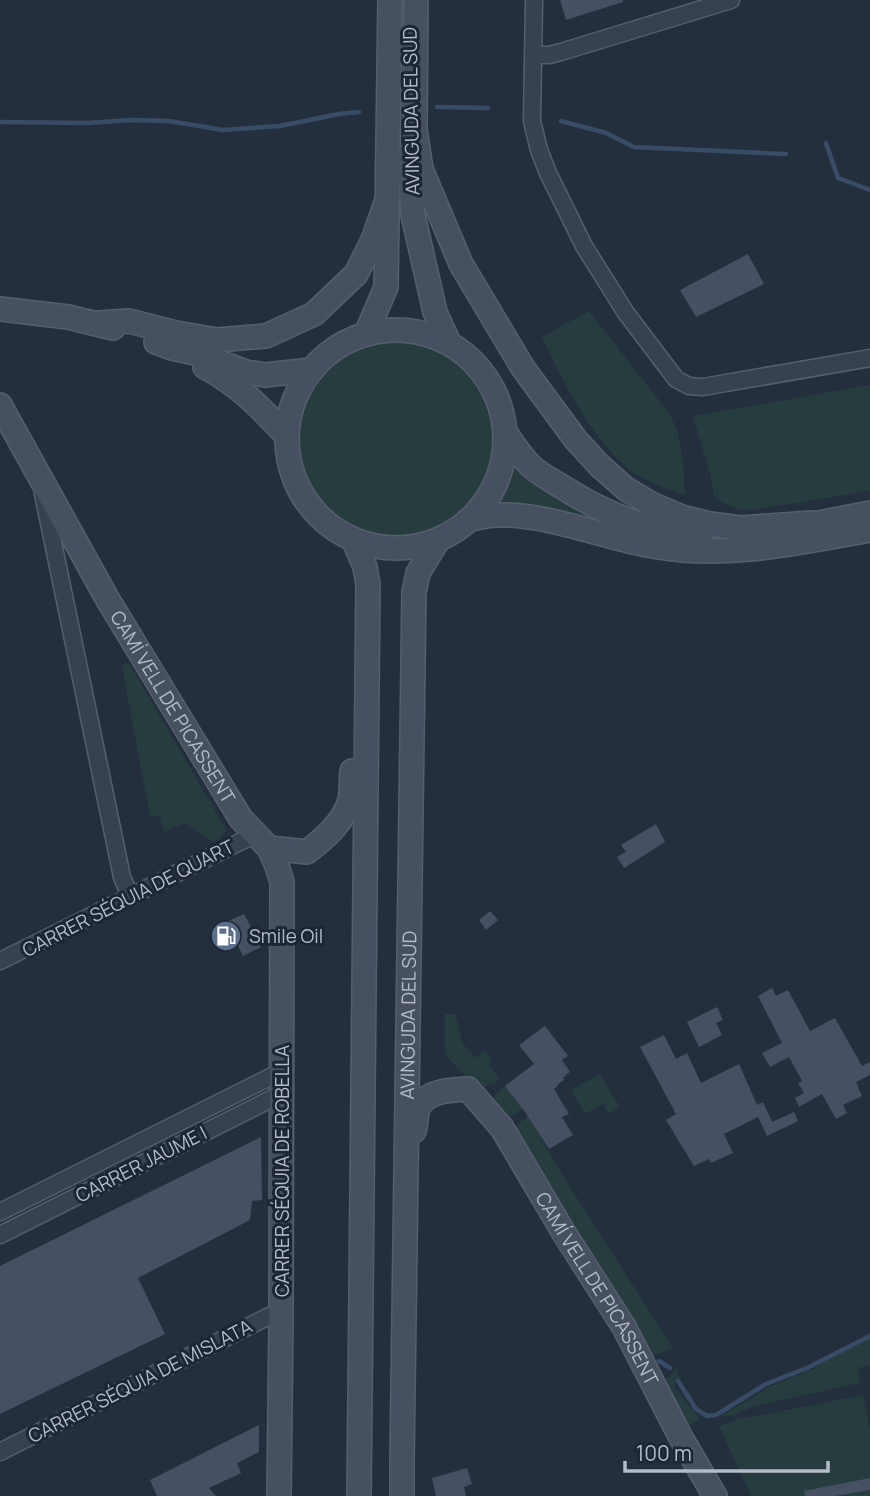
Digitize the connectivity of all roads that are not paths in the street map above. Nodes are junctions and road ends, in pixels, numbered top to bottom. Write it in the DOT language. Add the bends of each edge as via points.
graph roads {
  1 [pos="390,0"];
  2 [pos="413,0"];
  3 [pos="534,0"];
  4 [pos="731,0"];
  5 [pos="533,55"];
  6 [pos="388,197"];
  7 [pos="0,309"];
  8 [pos="45,314"];
  9 [pos="0,323"];
  10 [pos="99,323"];
  11 [pos="366,334"];
  12 [pos="449,343"];
  13 [pos="172,348"];
  14 [pos="870,358"];
  15 [pos="312,370"];
  16 [pos="0,405"];
  17 [pos="505,432"];
  18 [pos="286,435"];
  19 [pos="40,478"];
  20 [pos="870,513"];
  21 [pos="470,519"];
  22 [pos="812,523"];
  23 [pos="870,530"];
  24 [pos="438,540"];
  25 [pos="354,541"];
  26 [pos="86,560"];
  27 [pos="59,569"];
  28 [pos="368,636"];
  29 [pos="262,841"];
  30 [pos="307,852"];
  31 [pos="282,881"];
  32 [pos="130,896"];
  33 [pos="0,961"];
  34 [pos="283,1082"];
  35 [pos="406,1150"];
  36 [pos="0,1212"];
  37 [pos="0,1235"];
  38 [pos="282,1317"];
  39 [pos="0,1452"];
  40 [pos="279,1496"];
  41 [pos="359,1496"];
  42 [pos="402,1496"];
  43 [pos="715,1496"];
  1 -- 6 [label="main road, AVINGUDA DEL SUD"];
  2 -- 12 [label="main road, AVINGUDA DEL SUD" via="407,128 412,215 435,312"];
  2 -- 22 [label="main road" via="415,129 421,169 461,264 523,369 576,440 626,489 682,517 740,528"];
  3 -- 5 [label="street"];
  4 -- 5 [label="street" via="561,52"];
  5 -- 14 [label="street" via="532,121 548,173 605,280 676,379 703,387"];
  6 -- 10 [label="main road" via="356,274 314,314 266,336 218,340 129,321"];
  6 -- 11 [label="main road, AVINGUDA DEL SUD" via="386,287"];
  7 -- 8 [label="main road"];
  8 -- 9 [label="main road"];
  8 -- 10 [label="main road"];
  10 -- 13 [label="main road"];
  11 -- 12 [label="main road" via="422,333"];
  11 -- 15 [label="main road" via="336,348"];
  12 -- 17 [label="main road" via="477,366 497,397"];
  13 -- 15 [label="main road" via="265,376"];
  13 -- 18 [label="main road" via="254,400"];
  15 -- 18 [label="main road" via="294,400"];
  16 -- 19 [label="main road, CAMÍ VELL DE PICASSENT"];
  17 -- 21 [label="main road" via="503,462 493,490"];
  17 -- 22 [label="main road" via="533,468 609,514 643,526 730,538"];
  18 -- 25 [label="main road" via="290,468 303,499 326,524"];
  19 -- 26 [label="main road, CAMÍ VELL DE PICASSENT"];
  19 -- 27 [label="street, CAMÍ VELL DE PICASSENT"];
  20 -- 22 [label="main road"];
  21 -- 23 [label="main road" via="495,514 533,517 659,547 715,551 771,548"];
  21 -- 24 [label="main road"];
  24 -- 25 [label="main road" via="410,548"];
  24 -- 35 [label="main road, AVINGUDA DEL SUD" via="418,573 414,592"];
  25 -- 28 [label="main road" via="368,584"];
  26 -- 27 [label="street"];
  26 -- 29 [label="main road, CAMÍ VELL DE PICASSENT" via="241,819"];
  27 -- 32 [label="street, CAMÍ VELL DE PICASSENT" via="122,877"];
  28 -- 30 [label="main road" via="358,681 350,799 339,822"];
  28 -- 41 [label="main road"];
  29 -- 30 [label="main road"];
  29 -- 31 [label="main road, CARRER SÉQUIA DE ROBELLA"];
  29 -- 32 [label="street, CARRER SÉQUIA DE QUART"];
  30 -- 31 [label="main road"];
  31 -- 34 [label="main road, CARRER SÉQUIA DE ROBELLA"];
  32 -- 33 [label="street, CARRER SÉQUIA DE QUART"];
  34 -- 36 [label="street, CARRER JAUME I"];
  34 -- 37 [label="street, CARRER JAUME I"];
  34 -- 38 [label="main road, CARRER SÉQUIA DE ROBELLA"];
  35 -- 42 [label="main road, AVINGUDA DEL SUD"];
  35 -- 43 [label="main road, CAMÍ VELL DE PICASSENT" via="422,1102 447,1090 468,1089 502,1128 624,1327"];
  38 -- 39 [label="street, CARRER SÉQUIA DE MISLATA" via="269,1317"];
  38 -- 40 [label="main road, CARRER SÉQUIA DE ROBELLA"];
}
